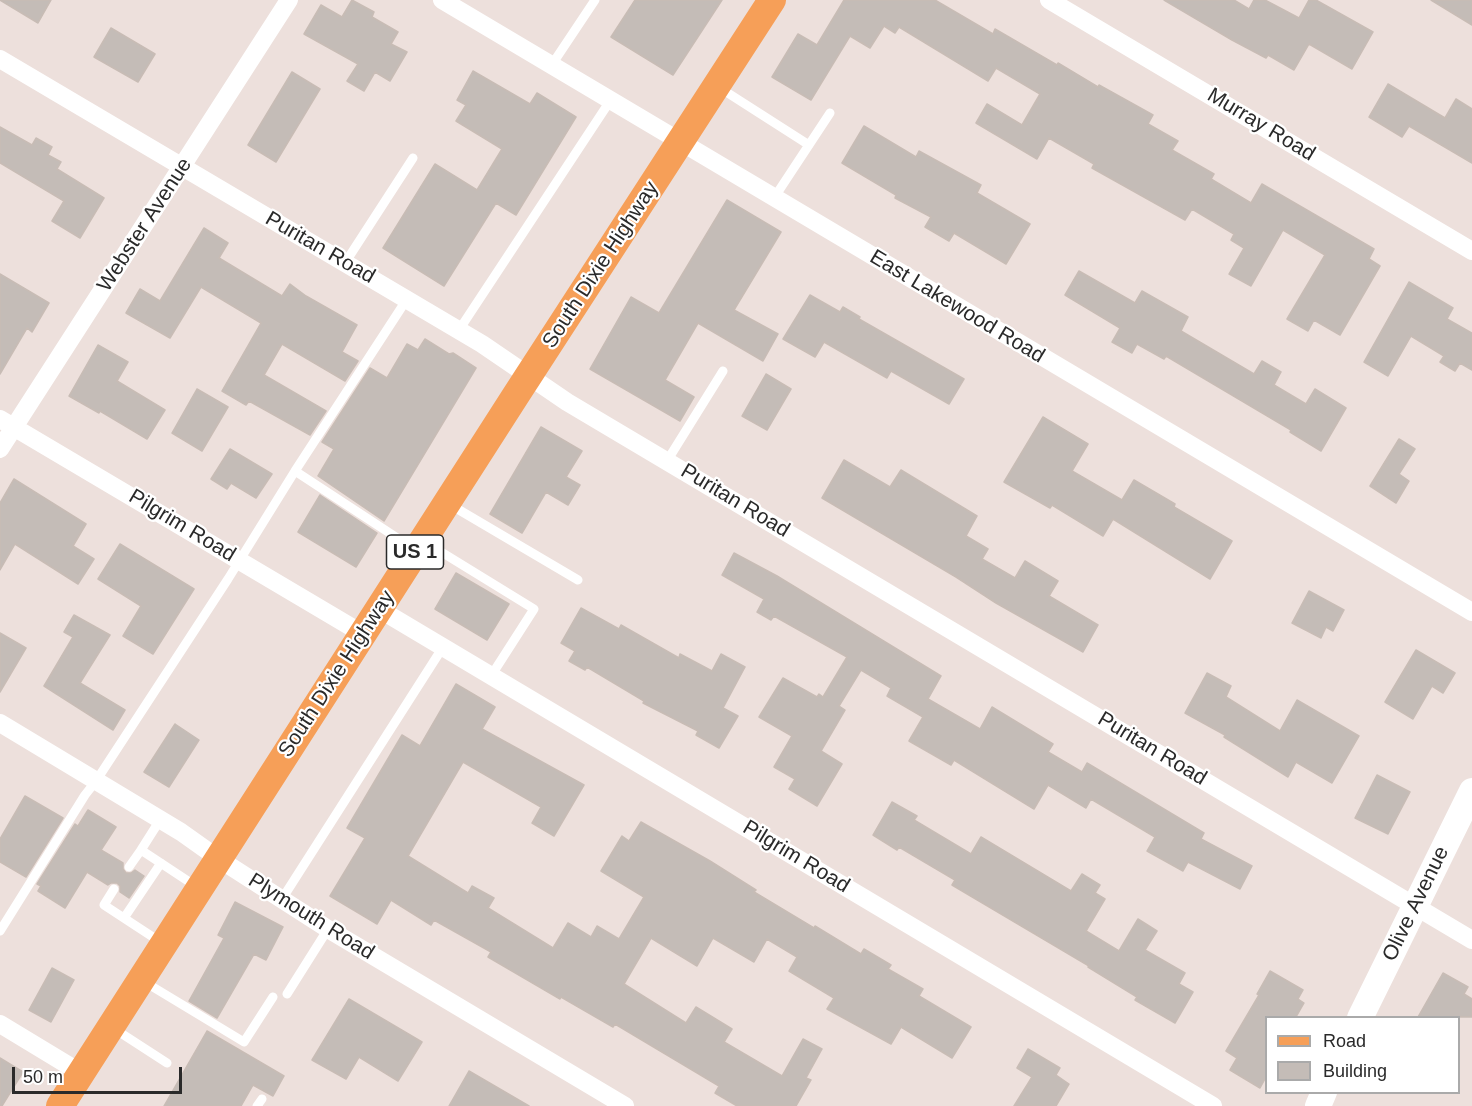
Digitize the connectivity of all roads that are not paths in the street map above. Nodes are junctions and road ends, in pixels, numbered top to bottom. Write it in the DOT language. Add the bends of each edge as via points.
graph roads {
  1 [pos="289,0"];
  2 [pos="442,0"];
  3 [pos="595,0"];
  4 [pos="772,0"];
  5 [pos="1049,0"];
  6 [pos="0,59"];
  7 [pos="551,66"];
  8 [pos="717,86"];
  9 [pos="610,101"];
  10 [pos="830,113"];
  11 [pos="680,143"];
  12 [pos="809,145"];
  13 [pos="413,158"];
  14 [pos="182,167"];
  15 [pos="774,198"];
  16 [pos="1472,251"];
  17 [pos="345,263"];
  18 [pos="407,299"];
  19 [pos="459,330"];
  20 [pos="723,371"];
  21 [pos="528,376"];
  22 [pos="7,423"];
  23 [pos="0,449"];
  24 [pos="667,461"];
  25 [pos="295,471"];
  26 [pos="447,503"];
  27 [pos="419,545"];
  28 [pos="240,561"];
  29 [pos="578,580"];
  30 [pos="379,609"];
  31 [pos="1472,612"];
  32 [pos="363,634"];
  33 [pos="443,647"];
  34 [pos="491,676"];
  35 [pos="0,723"];
  36 [pos="96,781"];
  37 [pos="1472,790"];
  38 [pos="160,820"];
  39 [pos="141,850"];
  40 [pos="219,859"];
  41 [pos="160,863"];
  42 [pos="129,867"];
  43 [pos="200,888"];
  44 [pos="114,889"];
  45 [pos="282,899"];
  46 [pos="1414,905"];
  47 [pos="124,918"];
  48 [pos="328,929"];
  49 [pos="0,930"];
  50 [pos="1472,940"];
  51 [pos="164,944"];
  52 [pos="141,980"];
  53 [pos="287,994"];
  54 [pos="273,996"];
  55 [pos="1360,1016"];
  56 [pos="0,1024"];
  57 [pos="111,1027"];
  58 [pos="167,1063"];
  59 [pos="72,1096"];
  60 [pos="625,1106"];
  61 [pos="1213,1106"];
  1 -- 14 [label="street, Webster Avenue"];
  2 -- 7 [label="street, East Lakewood Road"];
  3 -- 7 [label="lane"];
  4 -- 8 [label="main road, South Dixie Highway / US 1"];
  5 -- 16 [label="street, Murray Road"];
  6 -- 14 [label="street, Puritan Road"];
  7 -- 9 [label="street, East Lakewood Road"];
  8 -- 11 [label="main road, South Dixie Highway / US 1"];
  8 -- 12 [label="lane"];
  9 -- 11 [label="street, East Lakewood Road"];
  9 -- 19 [label="lane"];
  10 -- 12 [label="lane"];
  11 -- 15 [label="street, East Lakewood Road"];
  11 -- 21 [label="main road, South Dixie Highway / US 1"];
  12 -- 15 [label="lane"];
  13 -- 17 [label="lane"];
  14 -- 17 [label="street, Puritan Road"];
  14 -- 22 [label="street, Webster Avenue"];
  15 -- 31 [label="street, East Lakewood Road"];
  17 -- 18 [label="street, Puritan Road"];
  18 -- 19 [label="street, Puritan Road"];
  18 -- 25 [label="lane"];
  19 -- 21 [label="street, Puritan Road"];
  20 -- 24 [label="lane"];
  21 -- 24 [label="street, Puritan Road"];
  21 -- 26 [label="main road, South Dixie Highway / US 1"];
  22 -- 23 [label="street, Webster Avenue"];
  22 -- 28 [label="street, Pilgrim Road"];
  24 -- 46 [label="street, Puritan Road"];
  25 -- 27 [label="lane"];
  25 -- 28 [label="lane"];
  26 -- 27 [label="main road, South Dixie Highway / US 1"];
  26 -- 29 [label="lane"];
  27 -- 30 [label="main road, South Dixie Highway / US 1"];
  27 -- 34 [label="lane" via="534,609"];
  28 -- 32 [label="street, Pilgrim Road"];
  28 -- 36 [label="lane"];
  30 -- 32 [label="main road, South Dixie Highway / US 1"];
  30 -- 33 [label="street, Pilgrim Road"];
  32 -- 40 [label="main road, South Dixie Highway / US 1"];
  33 -- 34 [label="street, Pilgrim Road"];
  33 -- 45 [label="lane"];
  34 -- 61 [label="street, Pilgrim Road"];
  35 -- 36 [label="street, Plymouth Road"];
  36 -- 38 [label="street, Plymouth Road"];
  36 -- 49 [label="lane"];
  37 -- 46 [label="street, Olive Avenue"];
  38 -- 39 [label="lane"];
  38 -- 40 [label="street, Plymouth Road"];
  39 -- 41 [label="lane"];
  39 -- 42 [label="lane"];
  40 -- 43 [label="main road, South Dixie Highway / US 1"];
  40 -- 45 [label="street, Plymouth Road"];
  41 -- 43 [label="lane"];
  41 -- 47 [label="lane"];
  43 -- 51 [label="main road, South Dixie Highway / US 1"];
  44 -- 47 [label="lane" via="104,905"];
  45 -- 48 [label="street, Plymouth Road"];
  46 -- 50 [label="street, Puritan Road"];
  46 -- 55 [label="street, Olive Avenue"];
  47 -- 51 [label="lane"];
  48 -- 53 [label="lane"];
  48 -- 60 [label="street, Plymouth Road"];
  51 -- 52 [label="main road, South Dixie Highway / US 1"];
  52 -- 54 [label="lane" via="244,1042"];
  52 -- 57 [label="main road, South Dixie Highway / US 1"];
  56 -- 59 [label="street"];
  57 -- 58 [label="lane"];
  57 -- 59 [label="main road, South Dixie Highway / US 1"];
}
